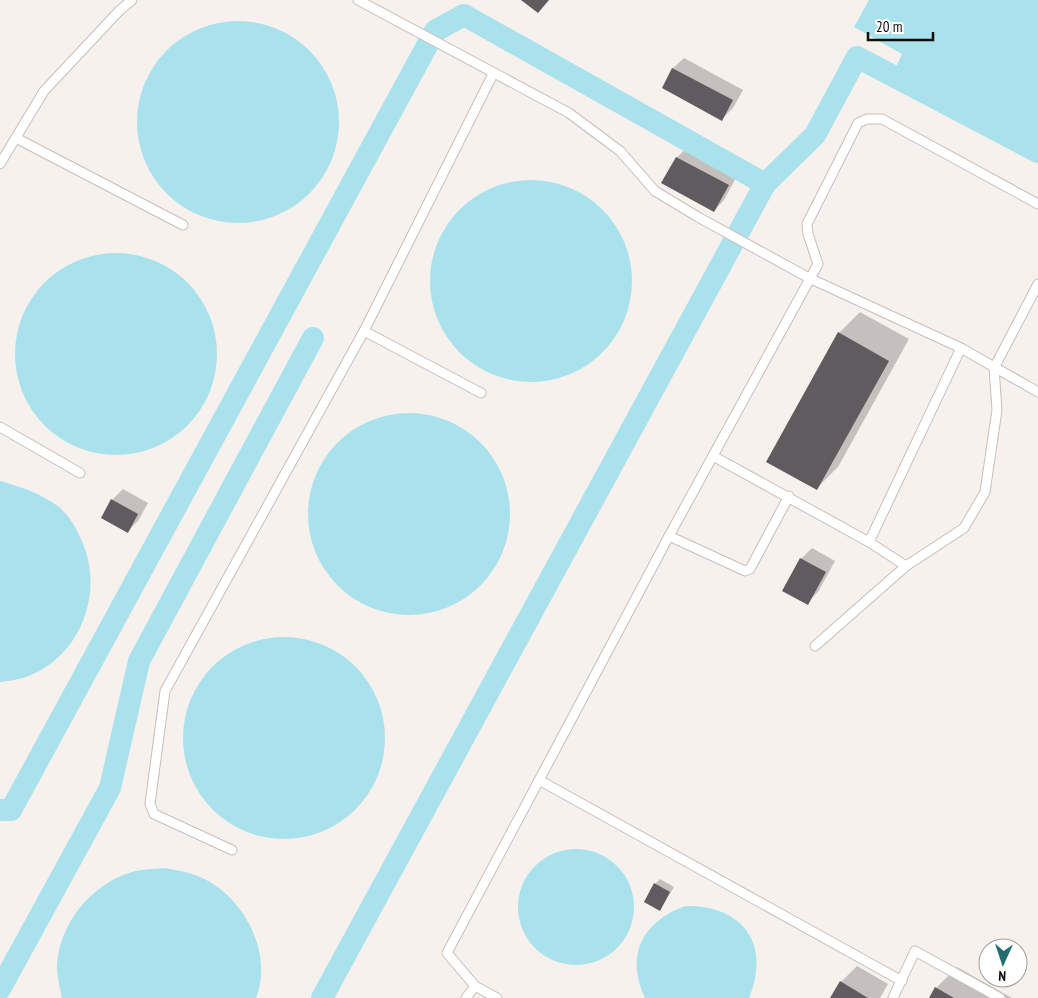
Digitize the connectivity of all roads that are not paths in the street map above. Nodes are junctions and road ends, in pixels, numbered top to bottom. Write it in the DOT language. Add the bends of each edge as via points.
graph roads {
  1 [pos="132,0"];
  2 [pos="358,0"];
  3 [pos="493,74"];
  4 [pos="16,138"];
  5 [pos="0,164"];
  6 [pos="1038,204"];
  7 [pos="183,225"];
  8 [pos="810,278"];
  9 [pos="1038,284"];
  10 [pos="364,330"];
  11 [pos="961,348"];
  12 [pos="994,368"];
  13 [pos="1038,392"];
  14 [pos="481,393"];
  15 [pos="0,427"];
  16 [pos="713,456"];
  17 [pos="80,473"];
  18 [pos="789,496"];
  19 [pos="669,536"];
  20 [pos="869,542"];
  21 [pos="906,566"];
  22 [pos="815,646"];
  23 [pos="539,780"];
  24 [pos="232,850"];
  25 [pos="902,981"];
  26 [pos="474,986"];
  27 [pos="466,998"];
  28 [pos="497,998"];
  29 [pos="893,998"];
  30 [pos="1000,998"];
  1 -- 4 [label="lane" via="44,91"];
  2 -- 3 [label="lane"];
  3 -- 8 [label="lane" via="569,113 620,151 655,191"];
  3 -- 10 [label="lane"];
  4 -- 5 [label="lane"];
  4 -- 7 [label="lane"];
  6 -- 8 [label="lane" via="882,119 867,119 858,123 807,224 819,260"];
  8 -- 11 [label="lane"];
  8 -- 16 [label="lane"];
  9 -- 12 [label="lane"];
  10 -- 14 [label="lane"];
  10 -- 24 [label="lane" via="165,691 150,804 154,814"];
  11 -- 12 [label="lane"];
  11 -- 20 [label="lane"];
  12 -- 13 [label="lane"];
  12 -- 21 [label="lane" via="997,410 985,492 964,528"];
  15 -- 17 [label="lane"];
  16 -- 18 [label="lane"];
  16 -- 19 [label="lane"];
  18 -- 19 [label="lane" via="750,569 745,571"];
  18 -- 20 [label="lane"];
  19 -- 23 [label="lane"];
  20 -- 21 [label="lane"];
  21 -- 22 [label="lane"];
  23 -- 25 [label="lane"];
  23 -- 26 [label="lane" via="447,953"];
  25 -- 29 [label="lane"];
  25 -- 30 [label="lane" via="915,951"];
  26 -- 27 [label="lane"];
  26 -- 28 [label="lane"];
}
